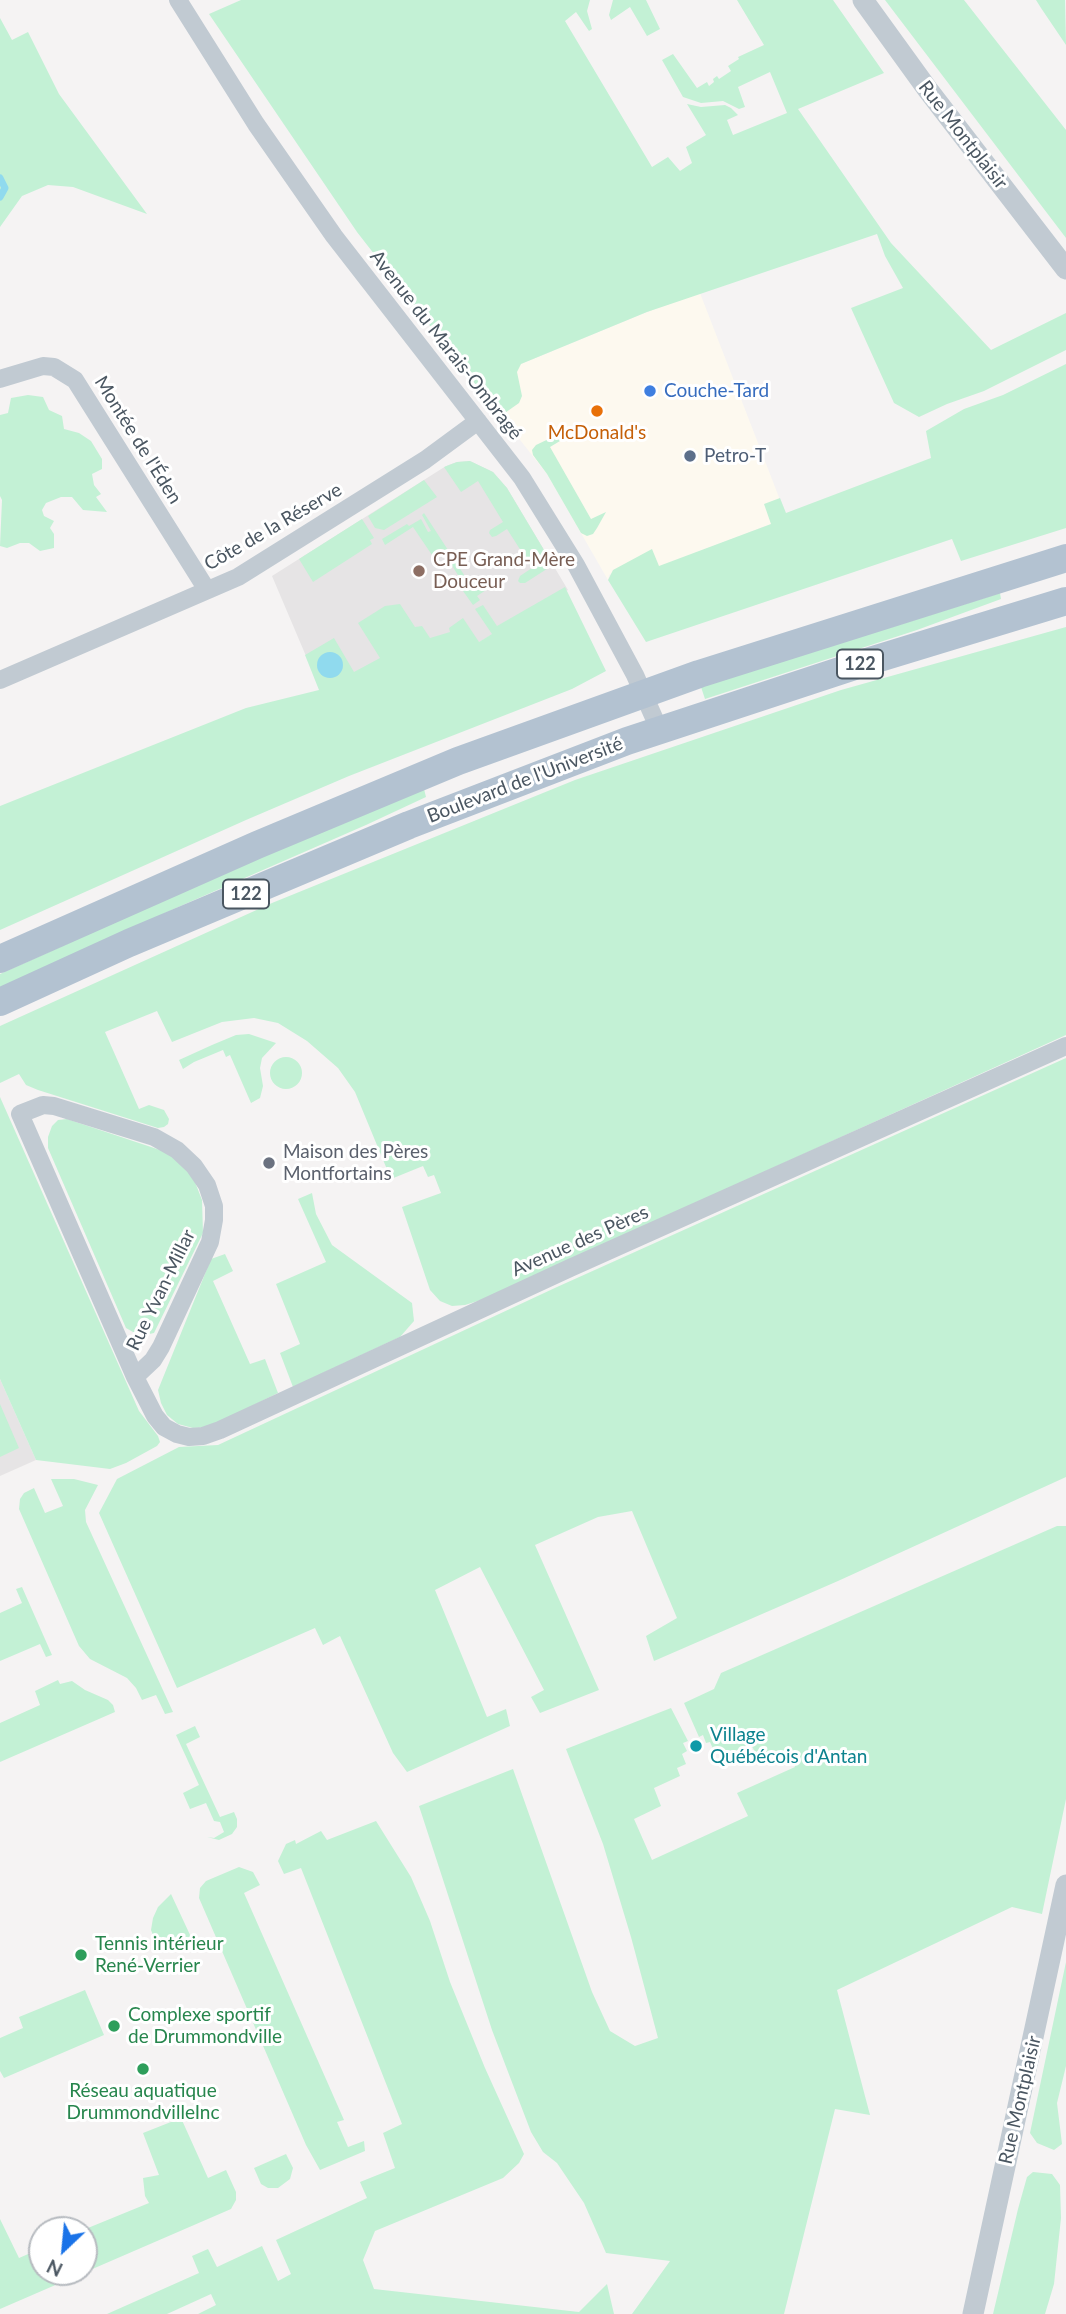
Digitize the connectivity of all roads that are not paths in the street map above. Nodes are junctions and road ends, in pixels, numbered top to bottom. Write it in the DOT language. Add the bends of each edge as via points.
graph roads {
  1 [pos="178,0"];
  2 [pos="863,0"];
  3 [pos="1066,268"];
  4 [pos="0,379"];
  5 [pos="478,421"];
  6 [pos="1066,558"];
  7 [pos="207,590"];
  8 [pos="1066,601"];
  9 [pos="0,680"];
  10 [pos="644,692"];
  11 [pos="659,729"];
  12 [pos="0,959"];
  13 [pos="0,1002"];
  14 [pos="1066,1046"];
  15 [pos="135,1377"];
  16 [pos="1066,1885"];
  17 [pos="973,2314"];
  1 -- 5 [label="street, Avenue du Marais-Ombragé" via="334,236"];
  2 -- 3 [label="street, Rue Montplaisir"];
  4 -- 7 [label="street, Montée de l'Éden" via="43,366 75,380"];
  5 -- 7 [label="street, Côte de la Réserve" via="425,460 263,562"];
  5 -- 10 [label="street, Avenue du Marais-Ombragé" via="522,478 576,565"];
  6 -- 10 [label="main road, Boulevard de l'Université"];
  7 -- 9 [label="street, Côte de la Réserve"];
  8 -- 11 [label="main road, Boulevard de l'Université / 122"];
  10 -- 11 [label="street, Avenue du Marais-Ombragé"];
  10 -- 12 [label="main road, Boulevard de l'Université" via="389,789"];
  11 -- 13 [label="main road, Boulevard de l'Université / 122" via="409,825"];
  14 -- 15 [label="street, Avenue des Pères" via="220,1430 189,1437 164,1427"];
  15 -- 15 [label="street, Rue Yvan-Millar" via="161,1347 210,1242 214,1206 207,1185 177,1150 154,1137 54,1105 35,1107 20,1114"];
  16 -- 17 [label="street, Rue Montplaisir"];
}
